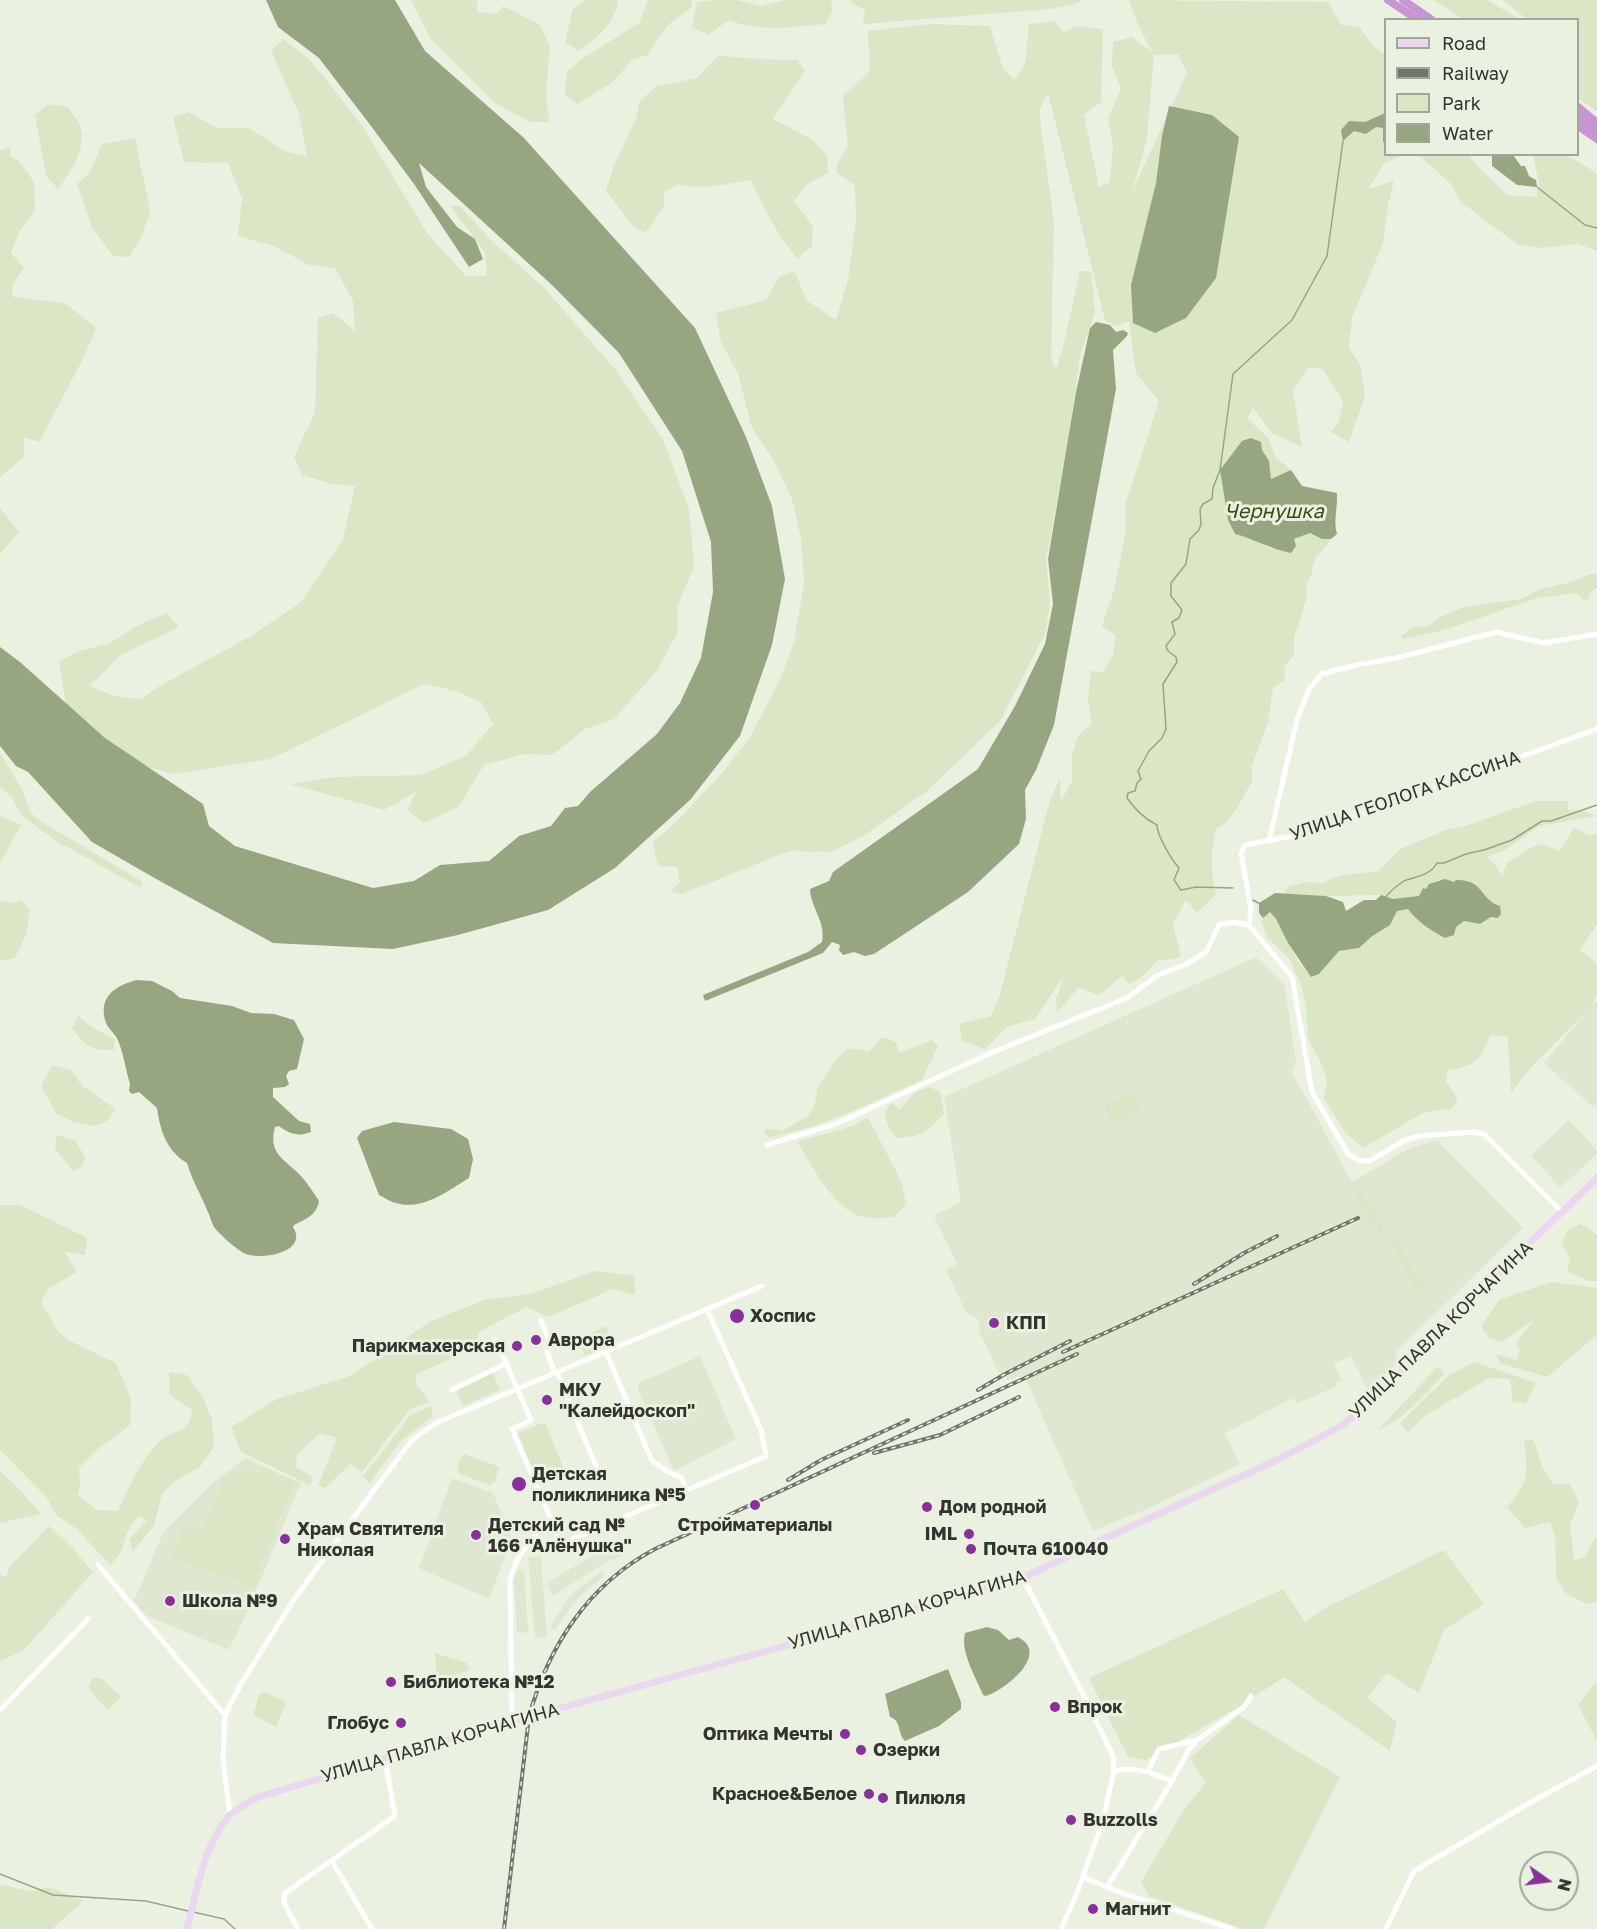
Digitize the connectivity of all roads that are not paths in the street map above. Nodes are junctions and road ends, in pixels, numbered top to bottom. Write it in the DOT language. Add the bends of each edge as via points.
graph roads {
  1 [pos="1388,0"];
  2 [pos="1403,0"];
  3 [pos="1415,18"];
  4 [pos="1429,18"];
  5 [pos="1579,108"];
  6 [pos="1579,118"];
  7 [pos="1597,123"];
  8 [pos="1579,127"];
  9 [pos="1597,130"];
  10 [pos="1597,139"];
  11 [pos="1597,634"];
  12 [pos="1597,729"];
  13 [pos="1269,841"];
  14 [pos="1249,924"];
  15 [pos="767,1145"];
  16 [pos="1597,1178"];
  17 [pos="1562,1212"];
  18 [pos="762,1286"];
  19 [pos="707,1309"];
  20 [pos="541,1321"];
  21 [pos="496,1340"];
  22 [pos="606,1352"];
  23 [pos="507,1363"];
  24 [pos="556,1373"];
  25 [pos="519,1388"];
  26 [pos="452,1390"];
  27 [pos="761,1430"];
  28 [pos="755,1434"];
  29 [pos="598,1471"];
  30 [pos="686,1489"];
  31 [pos="551,1520"];
  32 [pos="98,1565"];
  33 [pos="1023,1578"];
  34 [pos="88,1619"];
  35 [pos="1251,1696"];
  36 [pos="0,1710"];
  37 [pos="225,1715"];
  38 [pos="512,1721"];
  39 [pos="1197,1740"];
  40 [pos="385,1758"];
  41 [pos="1597,1766"];
  42 [pos="1114,1771"];
  43 [pos="1148,1771"];
  44 [pos="1172,1781"];
  45 [pos="230,1815"];
  46 [pos="332,1861"];
  47 [pos="1083,1877"];
  48 [pos="1107,1887"];
  49 [pos="187,1929"];
  50 [pos="298,1929"];
  51 [pos="372,1929"];
  52 [pos="1061,1929"];
  53 [pos="1232,1929"];
  54 [pos="1386,1929"];
  1 -- 3 [label="highway"];
  2 -- 4 [label="highway"];
  5 -- 7 [label="highway"];
  6 -- 9 [label="highway"];
  8 -- 10 [label="highway"];
  11 -- 13 [label="street" via="1544,643 1497,632 1322,674 1309,688 1297,720"];
  12 -- 13 [label="street, УЛИЦА ГЕОЛОГА КАССИНА" via="1309,833"];
  13 -- 14 [label="street, УЛИЦА ГЕОЛОГА КАССИНА" via="1245,845 1241,853 1251,910"];
  14 -- 15 [label="street" via="1219,925 1206,952 1158,975 1127,998 993,1052 838,1123"];
  14 -- 17 [label="street" via="1292,977 1312,1092 1348,1154 1360,1161 1370,1161 1403,1141 1420,1136 1484,1134"];
  16 -- 17 [label="main road, УЛИЦА ПАВЛА КОРЧАГИНА"];
  17 -- 33 [label="main road, УЛИЦА ПАВЛА КОРЧАГИНА" via="1343,1425 1277,1460"];
  18 -- 19 [label="street"];
  19 -- 22 [label="street"];
  19 -- 27 [label="street"];
  20 -- 24 [label="street"];
  21 -- 23 [label="street"];
  22 -- 24 [label="street"];
  22 -- 30 [label="street" via="652,1461 681,1477"];
  23 -- 25 [label="street"];
  23 -- 26 [label="street"];
  24 -- 25 [label="street"];
  24 -- 29 [label="street"];
  25 -- 31 [label="street" via="531,1420 512,1429"];
  25 -- 37 [label="street" via="436,1423 413,1439 293,1601 250,1667"];
  27 -- 28 [label="street"];
  27 -- 30 [label="street" via="766,1456"];
  30 -- 31 [label="street" via="561,1544"];
  31 -- 38 [label="street" via="527,1542 510,1580"];
  32 -- 37 [label="street"];
  33 -- 38 [label="main road, УЛИЦА ПАВЛА КОРЧАГИНА"];
  33 -- 42 [label="street" via="1113,1756"];
  34 -- 36 [label="street"];
  35 -- 39 [label="street" via="1244,1707"];
  37 -- 45 [label="street" via="223,1760"];
  38 -- 40 [label="main road, УЛИЦА ПАВЛА КОРЧАГИНА"];
  39 -- 43 [label="street" via="1159,1749"];
  39 -- 44 [label="street"];
  40 -- 45 [label="main road, УЛИЦА ПАВЛА КОРЧАГИНА" via="256,1798"];
  40 -- 46 [label="street" via="395,1816"];
  41 -- 54 [label="street" via="1414,1872"];
  42 -- 43 [label="street"];
  42 -- 47 [label="street" via="1103,1820"];
  43 -- 44 [label="street"];
  44 -- 48 [label="street"];
  45 -- 49 [label="main road, УЛИЦА ПАВЛА КОРЧАГИНА" via="204,1866"];
  46 -- 50 [label="street" via="285,1893 284,1903"];
  46 -- 51 [label="street"];
  47 -- 48 [label="street"];
  47 -- 52 [label="street"];
  48 -- 53 [label="street"];
}
